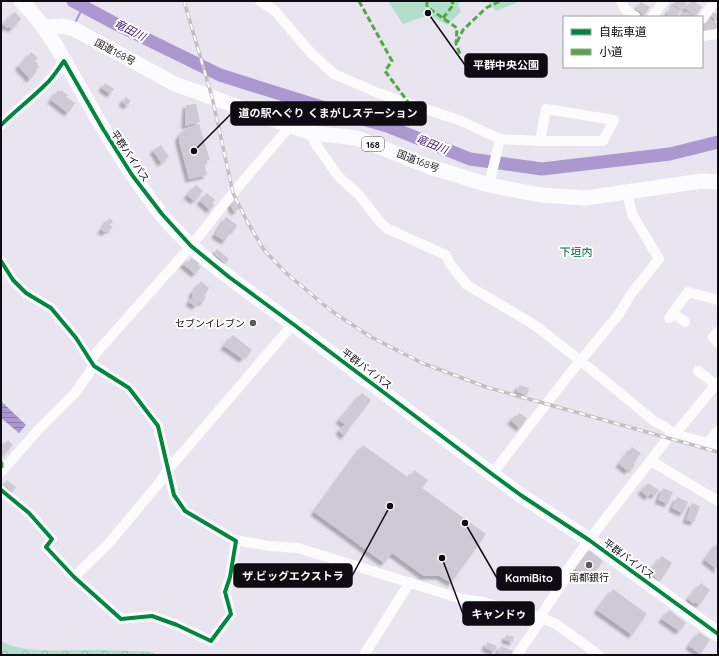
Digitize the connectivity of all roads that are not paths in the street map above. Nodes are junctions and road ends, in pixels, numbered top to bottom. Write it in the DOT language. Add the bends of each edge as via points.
graph roads {
  1 [pos="21,1"];
  2 [pos="260,1"];
  3 [pos="621,1"];
  4 [pos="664,1"];
  5 [pos="715,1"];
  6 [pos="635,16"];
  7 [pos="653,16"];
  8 [pos="703,18"];
  9 [pos="43,26"];
  10 [pos="718,34"];
  11 [pos="703,36"];
  12 [pos="64,61"];
  13 [pos="1,125"];
  14 [pos="291,125"];
  15 [pos="311,133"];
  16 [pos="500,139"];
  17 [pos="540,141"];
  18 [pos="490,178"];
  19 [pos="718,182"];
  20 [pos="627,192"];
  21 [pos="191,246"];
  22 [pos="1,261"];
  23 [pos="718,300"];
  24 [pos="685,322"];
  25 [pos="293,324"];
  26 [pos="718,332"];
  27 [pos="718,343"];
  28 [pos="581,361"];
  29 [pos="92,363"];
  30 [pos="698,371"];
  31 [pos="717,384"];
  32 [pos="718,431"];
  33 [pos="675,434"];
  34 [pos="707,444"];
  35 [pos="718,446"];
  36 [pos="651,461"];
  37 [pos="167,471"];
  38 [pos="1,472"];
  39 [pos="492,474"];
  40 [pos="1,490"];
  41 [pos="718,501"];
  42 [pos="236,540"];
  43 [pos="589,540"];
  44 [pos="74,577"];
  45 [pos="410,582"];
  46 [pos="540,617"];
  47 [pos="718,634"];
  48 [pos="364,655"];
  49 [pos="517,655"];
  50 [pos="599,655"];
  1 -- 9 [label="highway, 平群バイパス"];
  2 -- 16 [label="street" via="275,11 311,53 334,74 378,93 462,121"];
  3 -- 6 [label="street" via="625,9"];
  4 -- 7 [label="street"];
  5 -- 8 [label="street"];
  9 -- 12 [label="highway, 平群バイパス"];
  9 -- 14 [label="highway, 国道168号 / 168" via="74,29 175,84"];
  10 -- 11 [label="street"];
  12 -- 13 [label="street" via="52,78"];
  12 -- 21 [label="highway, 平群バイパス" via="132,175"];
  14 -- 15 [label="highway, 国道168号 / 168"];
  14 -- 21 [label="street"];
  15 -- 18 [label="highway, 国道168号 / 168" via="357,138 430,167"];
  15 -- 28 [label="street" via="338,176 359,195 388,229 446,255 450,264 467,284 533,324"];
  16 -- 17 [label="street"];
  16 -- 18 [label="street"];
  17 -- 17 [label="street" via="603,141 614,120 546,108"];
  18 -- 20 [label="highway, 国道168号 / 168" via="541,195 585,198"];
  19 -- 20 [label="highway, 国道168号 / 168" via="702,181"];
  20 -- 28 [label="street" via="632,214 659,259"];
  21 -- 25 [label="highway, 平群バイパス" via="228,277"];
  21 -- 29 [label="street"];
  22 -- 29 [label="street" via="13,280 26,293 51,308 76,338"];
  23 -- 24 [label="street" via="688,292 671,316"];
  25 -- 37 [label="street"];
  25 -- 39 [label="highway, 平群バイパス"];
  26 -- 27 [label="street" via="713,337"];
  28 -- 33 [label="street" via="654,421"];
  28 -- 39 [label="street"];
  29 -- 37 [label="street" via="129,388 158,426"];
  29 -- 38 [label="street" via="75,393"];
  30 -- 31 [label="street"];
  31 -- 33 [label="street"];
  32 -- 34 [label="street"];
  33 -- 34 [label="street"];
  33 -- 36 [label="street" via="668,438"];
  34 -- 35 [label="street"];
  36 -- 41 [label="street"];
  36 -- 43 [label="street"];
  37 -- 42 [label="street" via="174,495 185,511"];
  37 -- 44 [label="street" via="109,543"];
  39 -- 43 [label="highway, 平群バイパス"];
  40 -- 44 [label="street" via="29,513 52,539 46,547"];
  42 -- 44 [label="street" via="230,577 224,592 231,614 211,641 152,616 121,619"];
  42 -- 45 [label="street" via="298,548"];
  43 -- 46 [label="street" via="566,572 566,577"];
  43 -- 47 [label="highway, 平群バイパス"];
  45 -- 46 [label="street" via="462,599 484,602"];
  45 -- 48 [label="street"];
  46 -- 49 [label="street" via="540,623"];
  46 -- 50 [label="street" via="556,624"];
}
